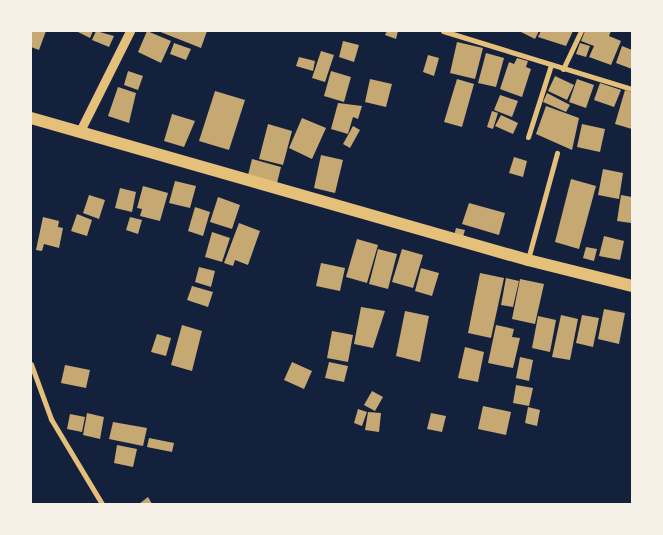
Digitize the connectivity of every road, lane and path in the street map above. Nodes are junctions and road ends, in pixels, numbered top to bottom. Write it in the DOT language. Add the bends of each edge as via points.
graph roads {
  1 [pos="130,31"];
  2 [pos="443,31"];
  3 [pos="581,31"];
  4 [pos="551,65"];
  5 [pos="563,69"];
  6 [pos="632,90"];
  7 [pos="31,118"];
  8 [pos="80,132"];
  9 [pos="528,137"];
  10 [pos="557,153"];
  11 [pos="528,260"];
  12 [pos="632,286"];
  13 [pos="31,364"];
  14 [pos="102,504"];
  1 -- 8 [label="street"];
  2 -- 4 [label="street"];
  3 -- 5 [label="street"];
  4 -- 5 [label="street"];
  4 -- 9 [label="street"];
  5 -- 6 [label="street"];
  7 -- 8 [label="main road"];
  8 -- 11 [label="main road"];
  10 -- 11 [label="street"];
  11 -- 12 [label="main road"];
  13 -- 14 [label="street" via="51,419"];
}
